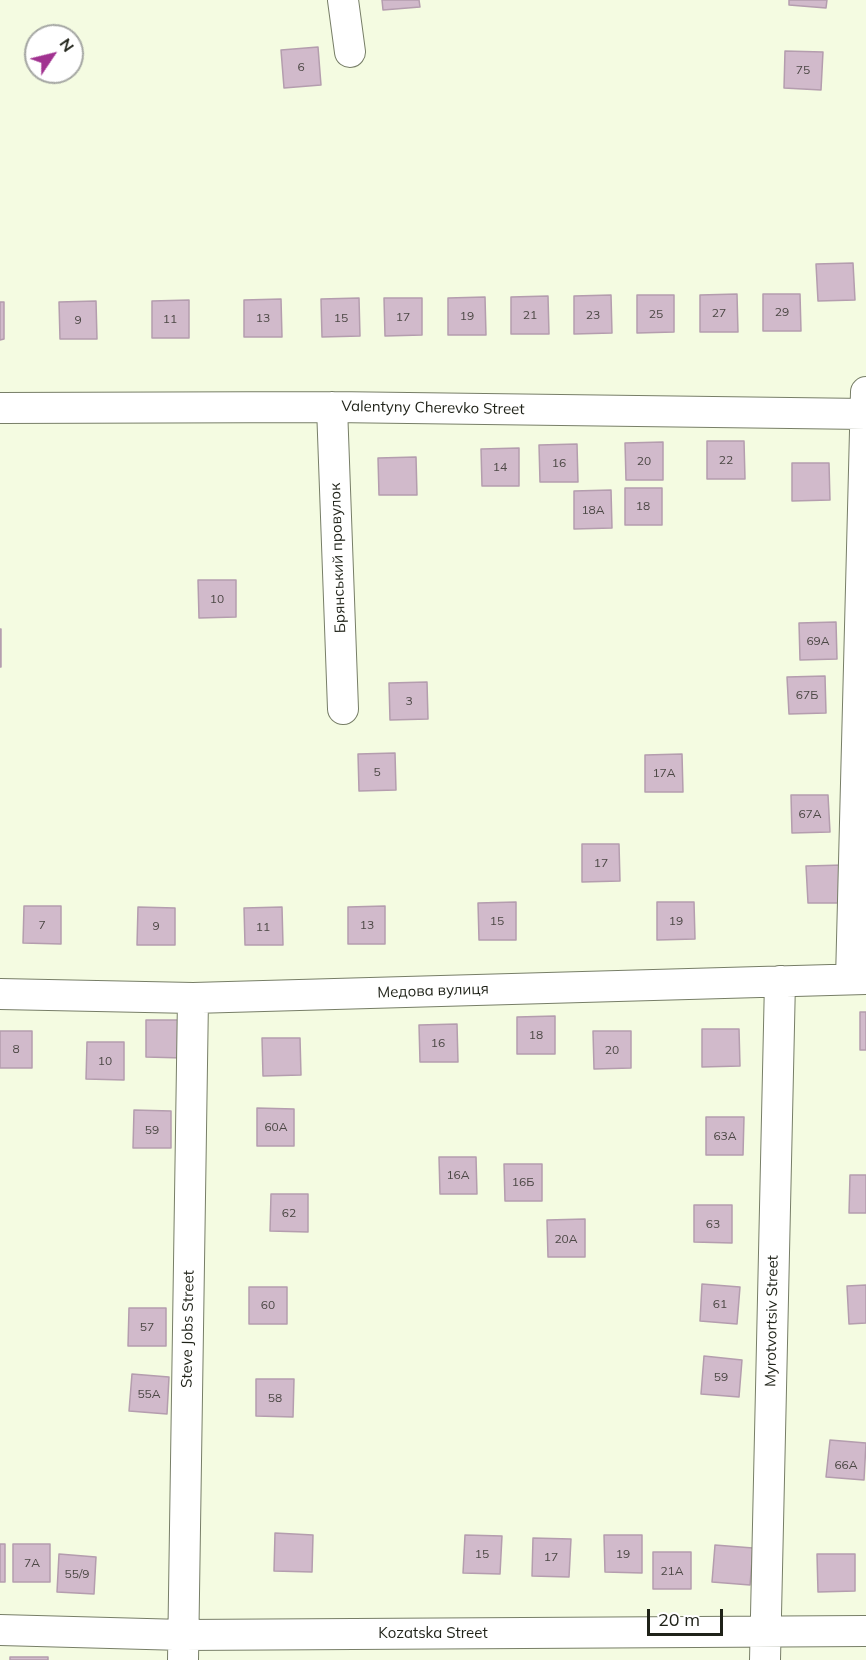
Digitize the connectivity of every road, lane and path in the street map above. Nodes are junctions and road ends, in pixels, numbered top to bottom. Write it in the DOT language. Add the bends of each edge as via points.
graph roads {
  1 [pos="343,0"];
  2 [pos="350,52"];
  3 [pos="332,407"];
  4 [pos="865,407"];
  5 [pos="0,408"];
  6 [pos="343,709"];
  7 [pos="859,979"];
  8 [pos="780,981"];
  9 [pos="0,994"];
  10 [pos="193,998"];
  11 [pos="0,1630"];
  12 [pos="765,1631"];
  13 [pos="866,1631"];
  14 [pos="183,1648"];
  15 [pos="765,1660"];
  1 -- 2 [label="street"];
  3 -- 4 [label="street, Valentyny Cherevko Street"];
  3 -- 5 [label="street, Valentyny Cherevko Street"];
  3 -- 6 [label="street, Брянський провулок"];
  4 -- 7 [label="street"];
  7 -- 8 [label="street, Медова вулиця"];
  8 -- 10 [label="street, Медова вулиця"];
  8 -- 12 [label="street, Myrotvortsiv Street"];
  9 -- 10 [label="street, Медова вулиця"];
  10 -- 14 [label="street, Steve Jobs Street"];
  11 -- 14 [label="street, Kozatska Street"];
  12 -- 13 [label="street, Kozatska Street"];
  12 -- 14 [label="street, Kozatska Street"];
  12 -- 15 [label="street, Myrotvortsiv Street"];
}
